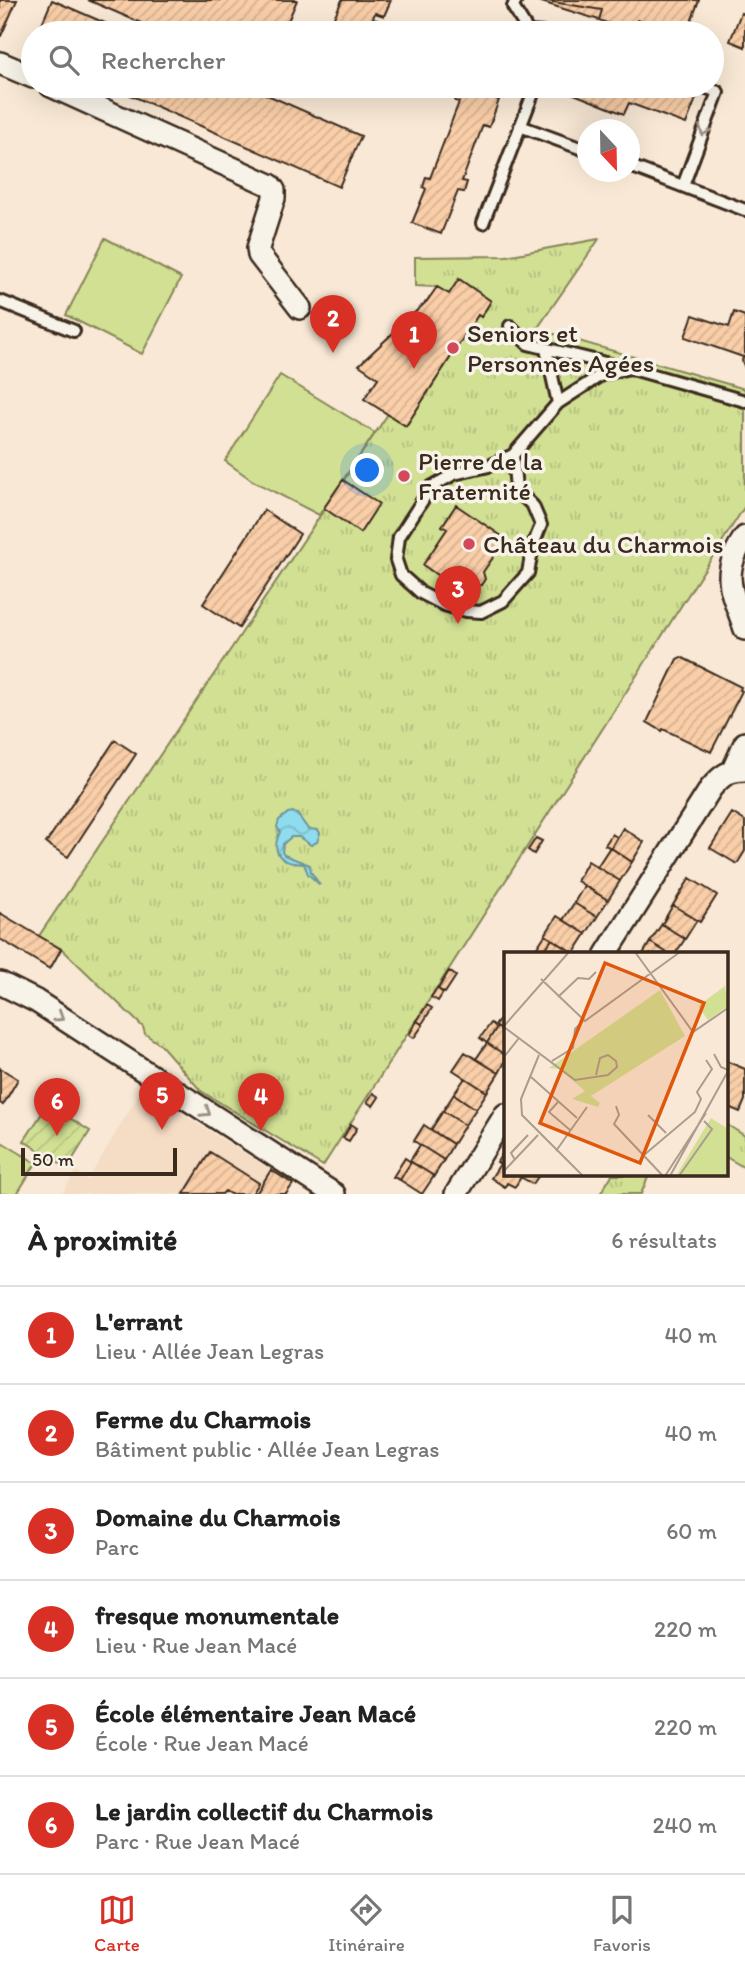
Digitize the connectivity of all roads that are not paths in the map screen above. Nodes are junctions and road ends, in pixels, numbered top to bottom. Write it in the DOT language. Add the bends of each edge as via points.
graph roads {
  1 [pos="516,0"];
  2 [pos="522,21"];
  3 [pos="0,63"];
  4 [pos="21,72"];
  5 [pos="78,98"];
  6 [pos="531,98"];
  7 [pos="716,98"];
  8 [pos="520,126"];
  9 [pos="577,147"];
  10 [pos="640,170"];
  11 [pos="683,186"];
  12 [pos="745,210"];
  13 [pos="483,223"];
  14 [pos="0,301"];
  15 [pos="300,308"];
  16 [pos="510,326"];
  17 [pos="74,331"];
  18 [pos="546,349"];
  19 [pos="629,368"];
  20 [pos="745,401"];
  21 [pos="558,403"];
  22 [pos="513,455"];
  23 [pos="745,537"];
  24 [pos="745,629"];
  25 [pos="745,743"];
  26 [pos="739,770"];
  27 [pos="608,952"];
  28 [pos="0,983"];
  29 [pos="504,1117"];
  30 [pos="334,1194"];
  31 [pos="456,1194"];
  1 -- 2 [label="lane" via="513,7"];
  3 -- 4 [label="street"];
  5 -- 15 [label="street" via="270,185 274,198 259,255"];
  6 -- 8 [label="lane"];
  7 -- 11 [label="lane, one-way"];
  8 -- 9 [label="lane"];
  8 -- 13 [label="lane"];
  10 -- 11 [label="lane"];
  11 -- 12 [label="lane"];
  14 -- 17 [label="lane"];
  16 -- 18 [label="lane" via="528,344"];
  18 -- 19 [label="lane"];
  18 -- 21 [label="lane"];
  19 -- 20 [label="lane"];
  19 -- 21 [label="lane" via="601,375"];
  21 -- 22 [label="lane"];
  22 -- 22 [label="lane" via="454,474 431,487 399,537 396,560 401,575 421,593 444,605 481,612 503,601 528,573 541,524 533,506 516,489"];
  23 -- 24 [label="street" via="729,565 729,575"];
  25 -- 26 [label="street"];
  26 -- 27 [label="street" via="724,774 711,788"];
  28 -- 30 [label="street, one-way" via="36,1001"];
  29 -- 31 [label="street"];
}
